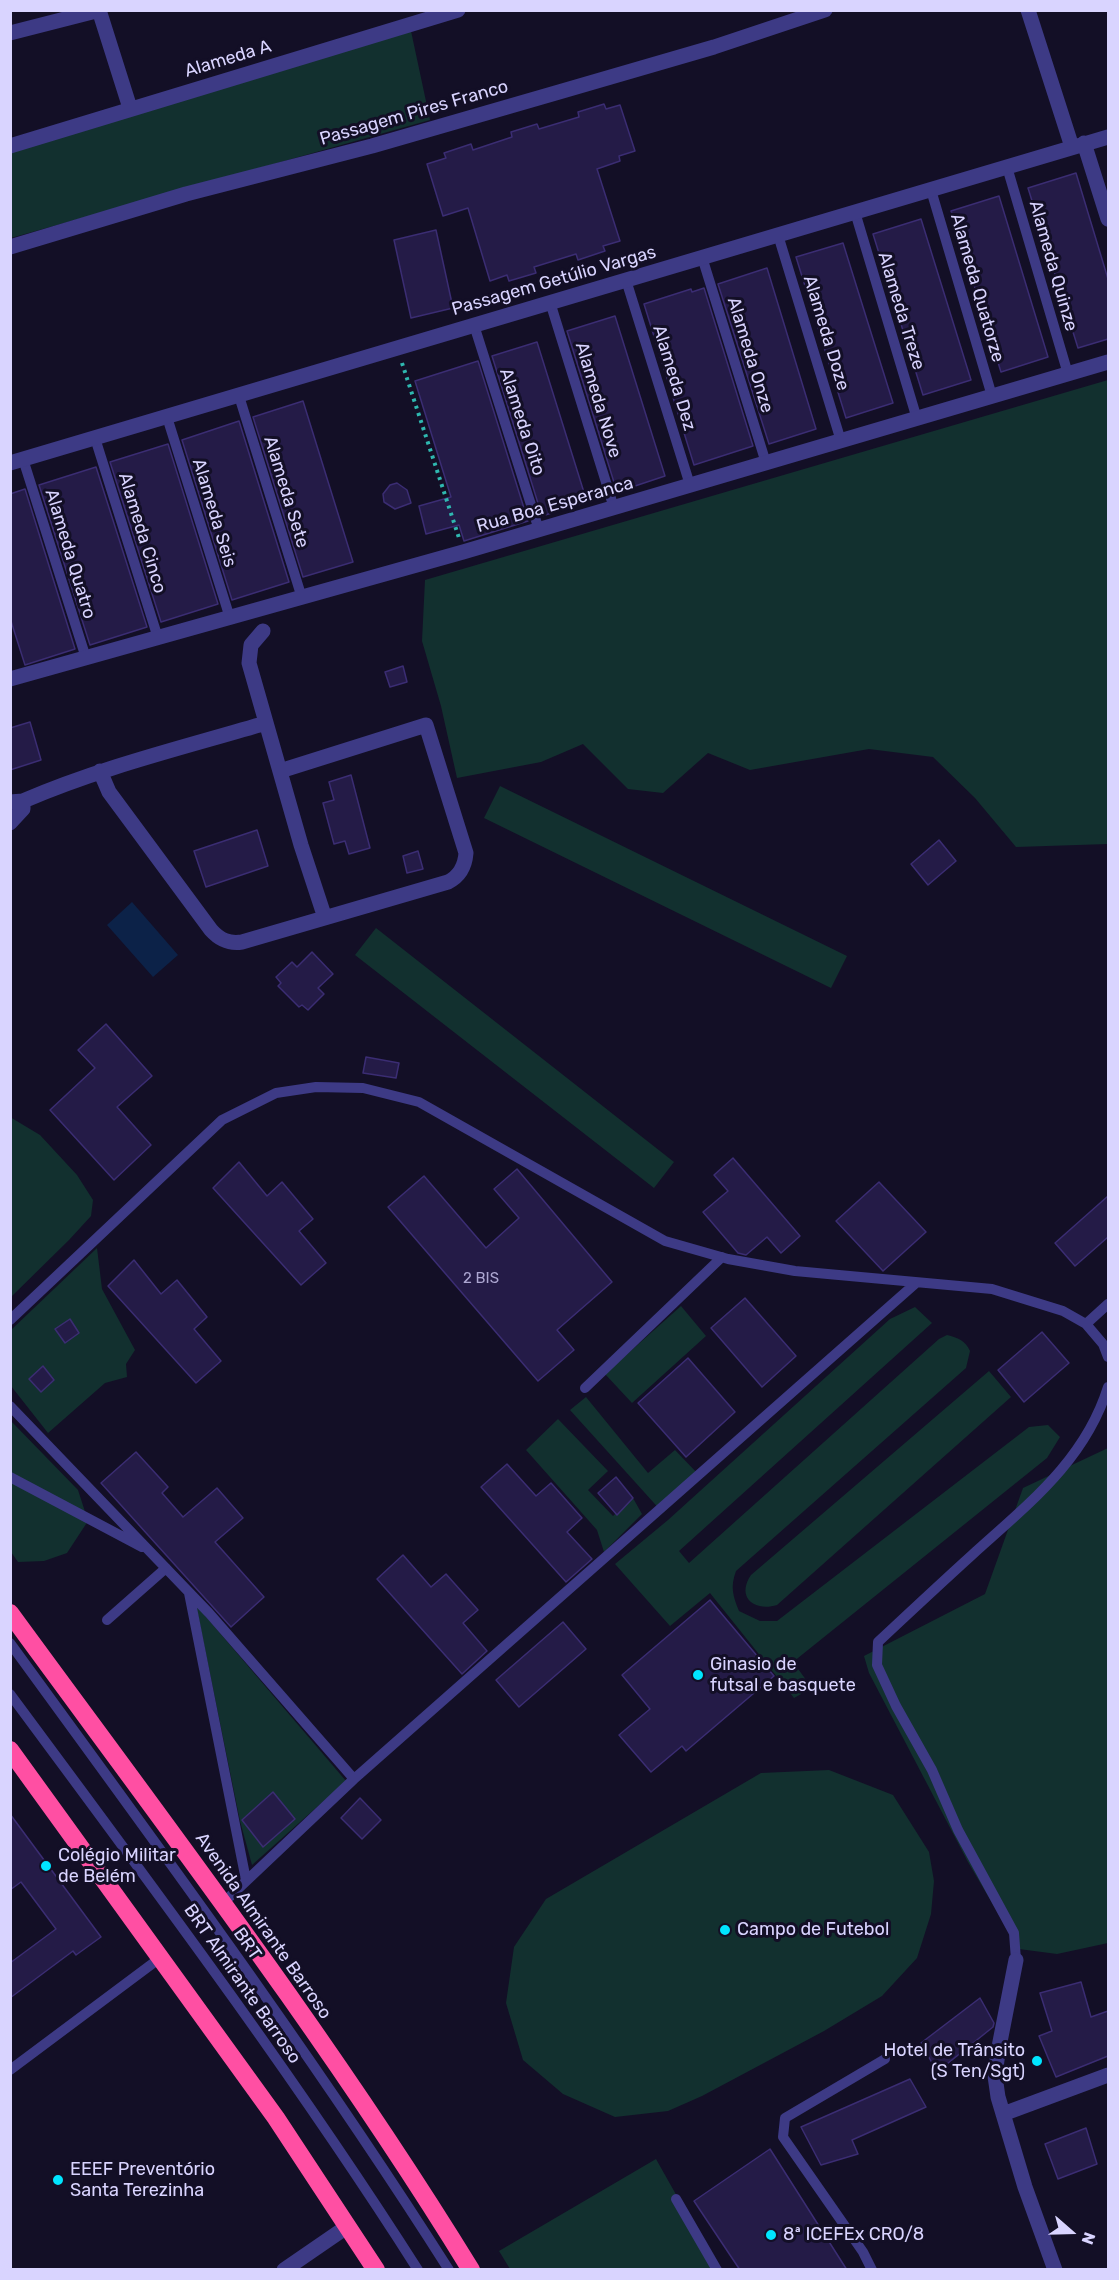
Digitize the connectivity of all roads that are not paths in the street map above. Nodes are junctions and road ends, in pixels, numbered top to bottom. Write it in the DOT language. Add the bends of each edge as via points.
graph roads {
  1 [pos="458,10"];
  2 [pos="825,10"];
  3 [pos="1028,10"];
  4 [pos="99,11"];
  5 [pos="10,33"];
  6 [pos="130,108"];
  7 [pos="1108,137"];
  8 [pos="1078,145"];
  9 [pos="10,146"];
  10 [pos="1007,167"];
  11 [pos="931,190"];
  12 [pos="855,212"];
  13 [pos="1108,219"];
  14 [pos="778,235"];
  15 [pos="10,247"];
  16 [pos="702,257"];
  17 [pos="626,280"];
  18 [pos="550,302"];
  19 [pos="474,325"];
  20 [pos="1108,362"];
  21 [pos="1068,374"];
  22 [pos="239,396"];
  23 [pos="992,396"];
  24 [pos="167,417"];
  25 [pos="917,418"];
  26 [pos="95,438"];
  27 [pos="841,441"];
  28 [pos="17,461"];
  29 [pos="766,463"];
  30 [pos="690,485"];
  31 [pos="614,508"];
  32 [pos="539,530"];
  33 [pos="302,598"];
  34 [pos="230,618"];
  35 [pos="263,631"];
  36 [pos="158,638"];
  37 [pos="86,658"];
  38 [pos="12,675"];
  39 [pos="266,723"];
  40 [pos="100,771"];
  41 [pos="280,771"];
  42 [pos="17,801"];
  43 [pos="10,823"];
  44 [pos="326,918"];
  45 [pos="722,1257"];
  46 [pos="916,1283"];
  47 [pos="1108,1304"];
  48 [pos="10,1320"];
  49 [pos="1086,1324"];
  50 [pos="1108,1357"];
  51 [pos="1108,1387"];
  52 [pos="585,1388"];
  53 [pos="10,1406"];
  54 [pos="10,1477"];
  55 [pos="150,1551"];
  56 [pos="166,1568"];
  57 [pos="189,1593"];
  58 [pos="10,1613"];
  59 [pos="107,1620"];
  60 [pos="10,1643"];
  61 [pos="10,1694"];
  62 [pos="10,1750"];
  63 [pos="354,1779"];
  64 [pos="246,1880"];
  65 [pos="223,1903"];
  66 [pos="160,1958"];
  67 [pos="1016,1960"];
  68 [pos="885,2059"];
  69 [pos="10,2070"];
  70 [pos="1108,2075"];
  71 [pos="1003,2114"];
  72 [pos="676,2199"];
  73 [pos="348,2226"];
  74 [pos="284,2270"];
  75 [pos="376,2270"];
  76 [pos="418,2270"];
  77 [pos="449,2270"];
  78 [pos="471,2270"];
  79 [pos="717,2270"];
  80 [pos="872,2270"];
  81 [pos="1055,2270"];
  1 -- 6 [label="street, Alameda A"];
  2 -- 15 [label="street, Passagem Pires Franco" via="537,99 186,194"];
  3 -- 8 [label="street"];
  4 -- 5 [label="street"];
  4 -- 6 [label="street"];
  6 -- 9 [label="street, Alameda A"];
  7 -- 8 [label="street, Passagem Getúlio Vargas"];
  8 -- 10 [label="street, Passagem Getúlio Vargas"];
  8 -- 13 [label="street"];
  10 -- 11 [label="street, Passagem Getúlio Vargas"];
  10 -- 21 [label="lane, Alameda Quinze"];
  11 -- 12 [label="street, Passagem Getúlio Vargas"];
  11 -- 23 [label="lane, Alameda Quatorze"];
  12 -- 14 [label="street, Passagem Getúlio Vargas"];
  12 -- 25 [label="lane, Alameda Treze"];
  14 -- 16 [label="street, Passagem Getúlio Vargas"];
  14 -- 27 [label="lane, Alameda Doze"];
  16 -- 17 [label="street, Passagem Getúlio Vargas"];
  16 -- 29 [label="lane, Alameda Onze"];
  17 -- 18 [label="street, Passagem Getúlio Vargas"];
  17 -- 30 [label="lane, Alameda Dez"];
  18 -- 19 [label="street, Passagem Getúlio Vargas"];
  18 -- 31 [label="lane, Alameda Nove"];
  19 -- 22 [label="street, Passagem Getúlio Vargas"];
  19 -- 32 [label="lane, Alameda Oito"];
  20 -- 21 [label="street, Rua Boa Esperanca"];
  21 -- 23 [label="street, Rua Boa Esperanca"];
  22 -- 24 [label="street, Passagem Getúlio Vargas"];
  22 -- 33 [label="lane, Alameda Sete"];
  23 -- 25 [label="street, Rua Boa Esperanca"];
  24 -- 26 [label="street, Passagem Getúlio Vargas"];
  24 -- 34 [label="lane, Alameda Seis"];
  25 -- 27 [label="street, Rua Boa Esperanca"];
  26 -- 28 [label="street, Passagem Getúlio Vargas"];
  26 -- 36 [label="lane, Alameda Cinco"];
  27 -- 29 [label="street, Rua Boa Esperanca"];
  28 -- 37 [label="lane, Alameda Quatro"];
  29 -- 30 [label="street, Rua Boa Esperanca"];
  30 -- 31 [label="street, Rua Boa Esperanca"];
  31 -- 32 [label="street, Rua Boa Esperanca"];
  32 -- 33 [label="street, Rua Boa Esperanca"];
  33 -- 34 [label="street, Rua Boa Esperanca"];
  34 -- 36 [label="street, Rua Boa Esperanca"];
  35 -- 39 [label="street" via="251,645 249,663"];
  36 -- 37 [label="street, Rua Boa Esperanca"];
  37 -- 38 [label="street, Rua Boa Esperanca"];
  39 -- 40 [label="street"];
  39 -- 41 [label="street"];
  40 -- 42 [label="street"];
  40 -- 44 [label="street" via="109,792 222,940 242,942"];
  41 -- 44 [label="street"];
  41 -- 44 [label="street" via="426,725 463,842 465,861 459,874 448,882"];
  42 -- 43 [label="street" via="23,809"];
  45 -- 46 [label="lane" via="795,1271"];
  45 -- 48 [label="lane" via="665,1241 419,1102 363,1088 316,1087 276,1093 222,1120"];
  45 -- 52 [label="lane"];
  46 -- 49 [label="lane" via="992,1289 1063,1311"];
  46 -- 63 [label="lane"];
  47 -- 49 [label="lane"];
  49 -- 50 [label="lane" via="1103,1344"];
  51 -- 67 [label="lane" via="1102,1406 1072,1459 1025,1508 878,1642 877,1665 1014,1933"];
  53 -- 55 [label="lane"];
  54 -- 55 [label="lane"];
  55 -- 56 [label="lane"];
  56 -- 57 [label="lane"];
  56 -- 59 [label="lane"];
  57 -- 63 [label="lane"];
  57 -- 64 [label="lane"];
  58 -- 65 [label="highway, Avenida Almirante Barroso"];
  60 -- 77 [label="lane, BRT" via="205,1912"];
  61 -- 76 [label="lane, BRT Almirante Barroso" via="182,1926"];
  62 -- 66 [label="highway"];
  63 -- 64 [label="lane"];
  64 -- 65 [label="lane"];
  65 -- 78 [label="highway, Avenida Almirante Barroso" via="416,2180"];
  66 -- 69 [label="lane"];
  66 -- 73 [label="highway" via="276,2118"];
  67 -- 71 [label="street" via="995,2076"];
  68 -- 80 [label="lane" via="785,2118 783,2137"];
  70 -- 71 [label="street"];
  71 -- 81 [label="street"];
  72 -- 79 [label="lane"];
  73 -- 74 [label="street"];
  73 -- 75 [label="highway"];
}
